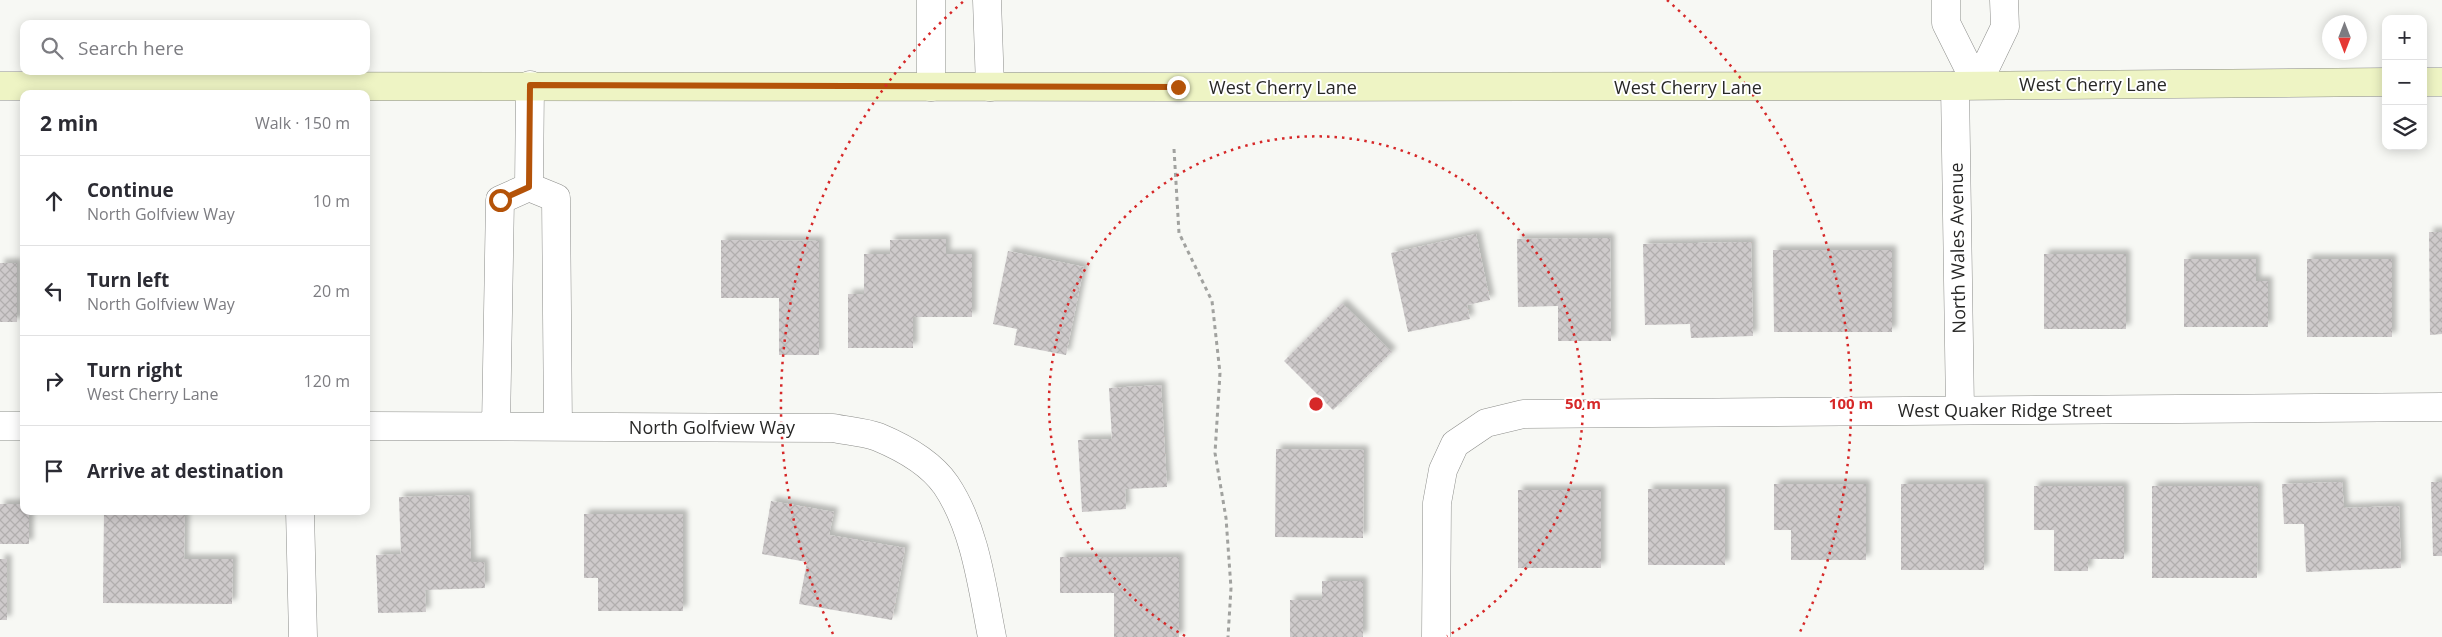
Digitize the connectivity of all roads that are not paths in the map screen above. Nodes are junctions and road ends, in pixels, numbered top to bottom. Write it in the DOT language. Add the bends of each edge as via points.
graph roads {
  1 [pos="931,0"];
  2 [pos="987,0"];
  3 [pos="1946,0"];
  4 [pos="2004,0"];
  5 [pos="2382,82"];
  6 [pos="2427,82"];
  7 [pos="2442,82"];
  8 [pos="530,85"];
  9 [pos="0,86"];
  10 [pos="1966,86"];
  11 [pos="931,87"];
  12 [pos="990,87"];
  13 [pos="529,187"];
  14 [pos="2442,407"];
  15 [pos="1960,410"];
  16 [pos="0,426"];
  17 [pos="20,426"];
  18 [pos="370,426"];
  19 [pos="496,426"];
  20 [pos="558,426"];
  21 [pos="300,515"];
  22 [pos="303,637"];
  23 [pos="992,637"];
  24 [pos="1436,637"];
  1 -- 11 [label="street"];
  2 -- 12 [label="street"];
  3 -- 10 [label="street, North Wales Avenue" via="1946,23"];
  4 -- 10 [label="street, North Wales Avenue" via="2005,27"];
  5 -- 10 [label="main road, West Cherry Lane"];
  6 -- 7 [label="main road"];
  8 -- 9 [label="main road, West Cherry Lane"];
  8 -- 11 [label="main road, West Cherry Lane"];
  8 -- 13 [label="street"];
  10 -- 12 [label="main road, West Cherry Lane"];
  10 -- 15 [label="street, North Wales Avenue"];
  11 -- 12 [label="main road, West Cherry Lane"];
  13 -- 19 [label="street" via="500,200"];
  13 -- 20 [label="street" via="556,198"];
  14 -- 15 [label="street, West Quaker Ridge Street"];
  15 -- 24 [label="street, West Quaker Ridge Street" via="1523,414 1486,422 1455,444 1442,470 1437,503"];
  16 -- 17 [label="street"];
  18 -- 19 [label="street, North Golfview Way"];
  19 -- 20 [label="street, North Golfview Way"];
  20 -- 23 [label="street, North Golfview Way" via="833,428 876,436 916,456 945,484 964,519"];
  21 -- 22 [label="street"];
}
